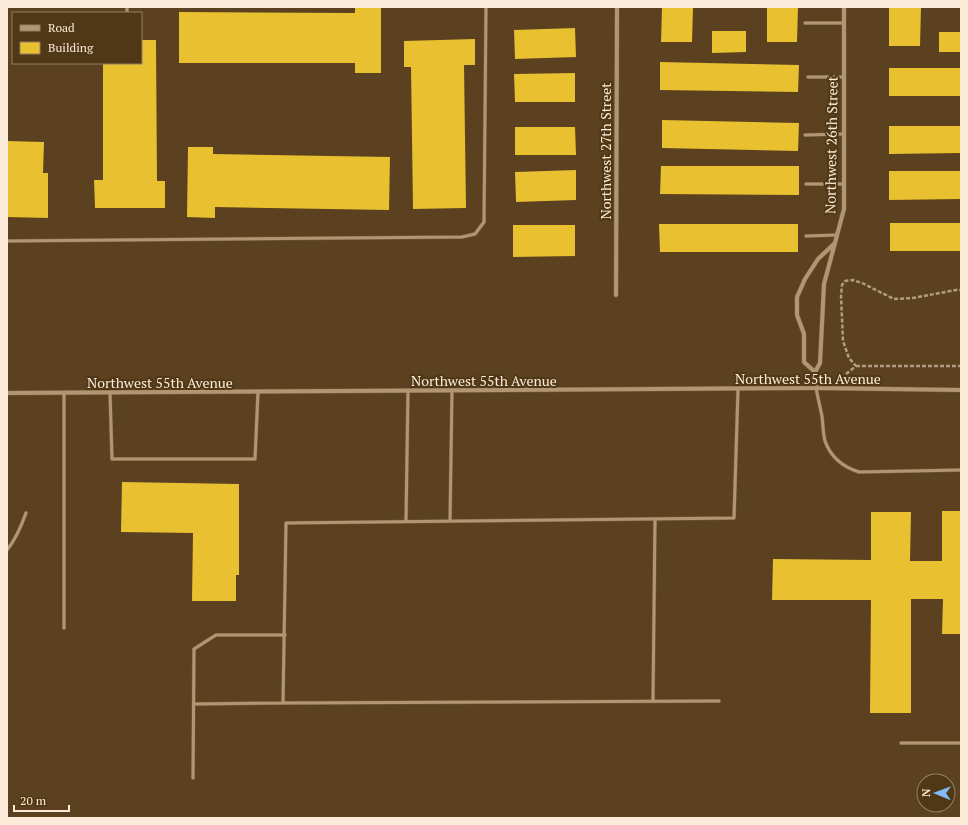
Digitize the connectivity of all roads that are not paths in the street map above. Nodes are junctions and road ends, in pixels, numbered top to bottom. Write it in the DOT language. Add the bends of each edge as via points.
graph roads {
  1 [pos="486,7"];
  2 [pos="617,7"];
  3 [pos="844,7"];
  4 [pos="805,23"];
  5 [pos="844,23"];
  6 [pos="808,77"];
  7 [pos="844,77"];
  8 [pos="844,134"];
  9 [pos="805,135"];
  10 [pos="806,184"];
  11 [pos="844,184"];
  12 [pos="837,235"];
  13 [pos="806,236"];
  14 [pos="7,241"];
  15 [pos="835,243"];
  16 [pos="616,294"];
  17 [pos="815,372"];
  18 [pos="816,388"];
  19 [pos="738,389"];
  20 [pos="961,390"];
  21 [pos="408,391"];
  22 [pos="452,391"];
  23 [pos="258,392"];
  24 [pos="7,393"];
  25 [pos="110,393"];
  26 [pos="64,394"];
  27 [pos="961,470"];
  28 [pos="26,513"];
  29 [pos="655,519"];
  30 [pos="406,521"];
  31 [pos="450,521"];
  32 [pos="7,550"];
  33 [pos="64,628"];
  34 [pos="284,634"];
  35 [pos="653,701"];
  36 [pos="719,701"];
  37 [pos="283,702"];
  38 [pos="194,704"];
  39 [pos="961,743"];
  40 [pos="902,744"];
  41 [pos="193,778"];
  1 -- 14 [label="lane" via="484,222 474,234 462,237"];
  2 -- 16 [label="street, Northwest 27th Street"];
  3 -- 5 [label="street, Northwest 26th Street"];
  4 -- 5 [label="lane"];
  5 -- 7 [label="street, Northwest 26th Street"];
  6 -- 7 [label="lane"];
  7 -- 8 [label="street, Northwest 26th Street"];
  8 -- 9 [label="lane"];
  8 -- 11 [label="street, Northwest 26th Street"];
  10 -- 11 [label="lane"];
  11 -- 12 [label="street, Northwest 26th Street" via="844,209"];
  12 -- 13 [label="lane"];
  12 -- 15 [label="street, Northwest 26th Street"];
  15 -- 17 [label="street, Northwest 26th Street" via="824,284 820,363"];
  15 -- 17 [label="street" via="818,259 797,297 797,315 804,334 804,362"];
  17 -- 18 [label="street, Northwest 26th Street"];
  18 -- 19 [label="street, Northwest 55th Avenue"];
  18 -- 20 [label="street, Northwest 55th Avenue"];
  18 -- 27 [label="lane, Northwest 26th Street" via="825,441 830,452 850,469 859,472"];
  19 -- 22 [label="street, Northwest 55th Avenue"];
  19 -- 29 [label="lane" via="734,518"];
  21 -- 22 [label="street, Northwest 55th Avenue"];
  21 -- 23 [label="street, Northwest 55th Avenue"];
  21 -- 30 [label="lane"];
  22 -- 31 [label="lane"];
  23 -- 25 [label="street, Northwest 55th Avenue"];
  23 -- 25 [label="lane" via="255,459 112,459"];
  24 -- 26 [label="street, Northwest 55th Avenue"];
  25 -- 26 [label="street, Northwest 55th Avenue"];
  26 -- 33 [label="lane"];
  28 -- 32 [label="lane" via="18,534"];
  29 -- 31 [label="lane"];
  29 -- 35 [label="lane"];
  30 -- 31 [label="lane"];
  30 -- 34 [label="lane" via="286,523"];
  34 -- 37 [label="lane"];
  34 -- 38 [label="lane" via="216,635 194,649"];
  35 -- 36 [label="lane"];
  35 -- 37 [label="lane"];
  37 -- 38 [label="lane"];
  38 -- 41 [label="lane"];
  39 -- 40 [label="lane"];
}
